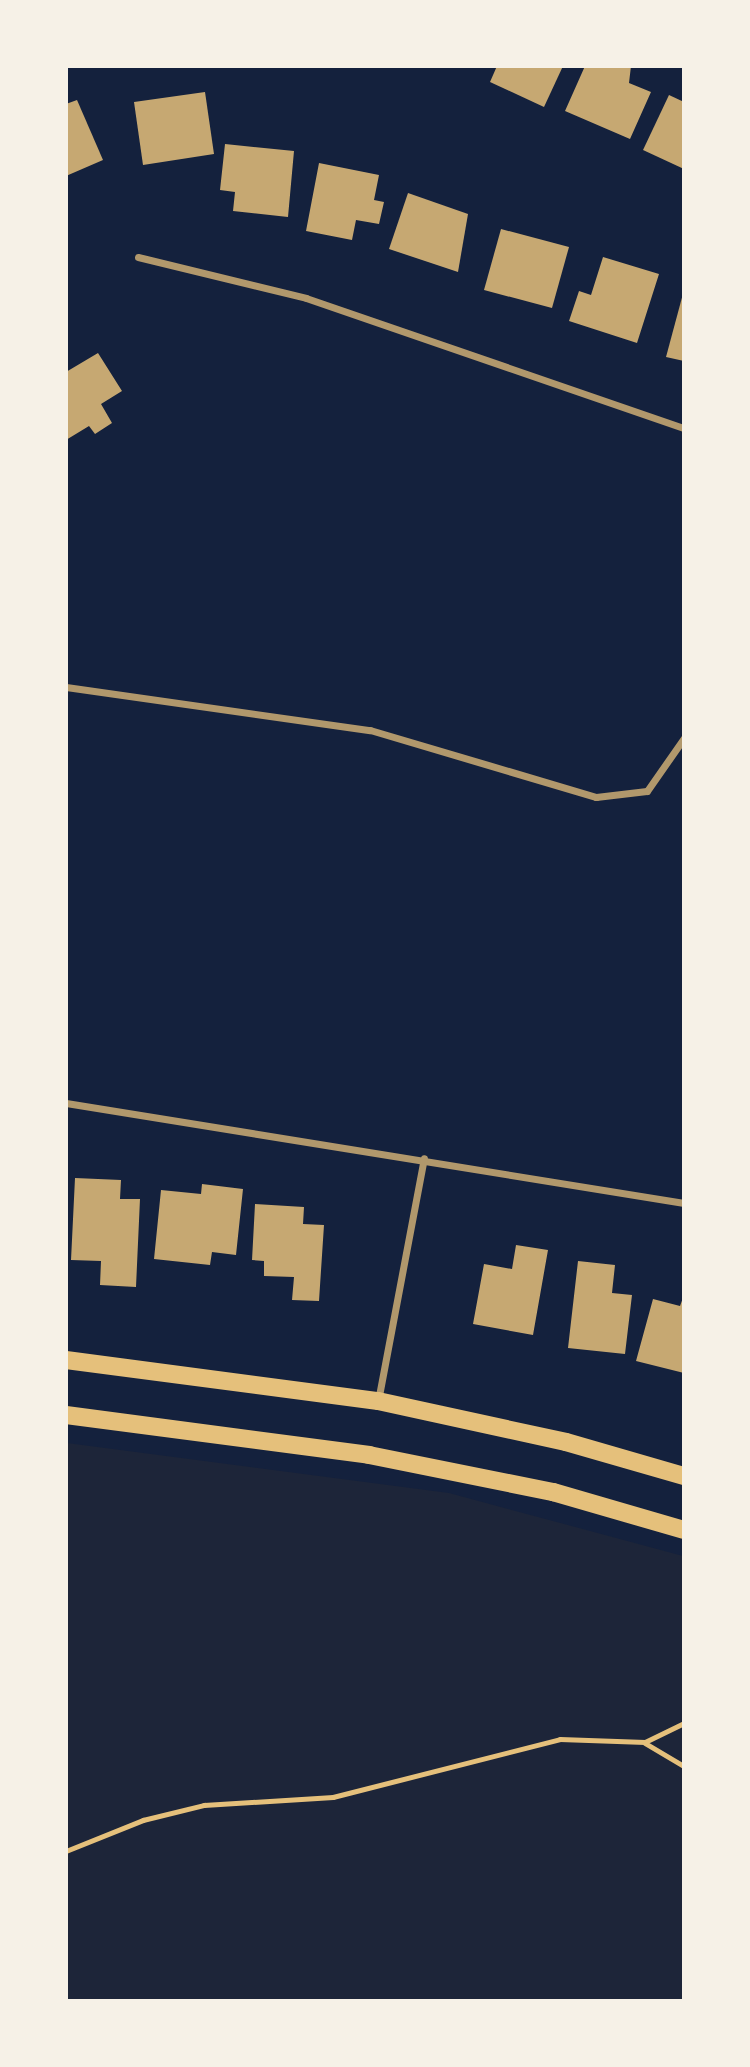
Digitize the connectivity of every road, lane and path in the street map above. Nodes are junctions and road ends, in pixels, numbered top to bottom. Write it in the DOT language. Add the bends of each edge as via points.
graph roads {
  1 [pos="138,257"];
  2 [pos="684,428"];
  3 [pos="66,687"];
  4 [pos="684,738"];
  5 [pos="66,1103"];
  6 [pos="424,1158"];
  7 [pos="684,1203"];
  8 [pos="66,1360"];
  9 [pos="378,1401"];
  10 [pos="66,1415"];
  11 [pos="684,1476"];
  12 [pos="684,1530"];
  13 [pos="684,1723"];
  14 [pos="645,1742"];
  15 [pos="684,1766"];
  16 [pos="66,1851"];
  1 -- 2 [label="street" via="306,298"];
  3 -- 4 [label="street" via="370,730 596,797 647,792"];
  5 -- 6 [label="street"];
  6 -- 7 [label="street"];
  6 -- 9 [label="street"];
  8 -- 9 [label="main road"];
  9 -- 11 [label="main road" via="566,1442"];
  10 -- 12 [label="main road" via="369,1455 553,1492"];
  13 -- 14 [label="path"];
  14 -- 15 [label="path"];
  14 -- 16 [label="path" via="560,1739 396,1786 267,1804 204,1805 143,1819"];
}
